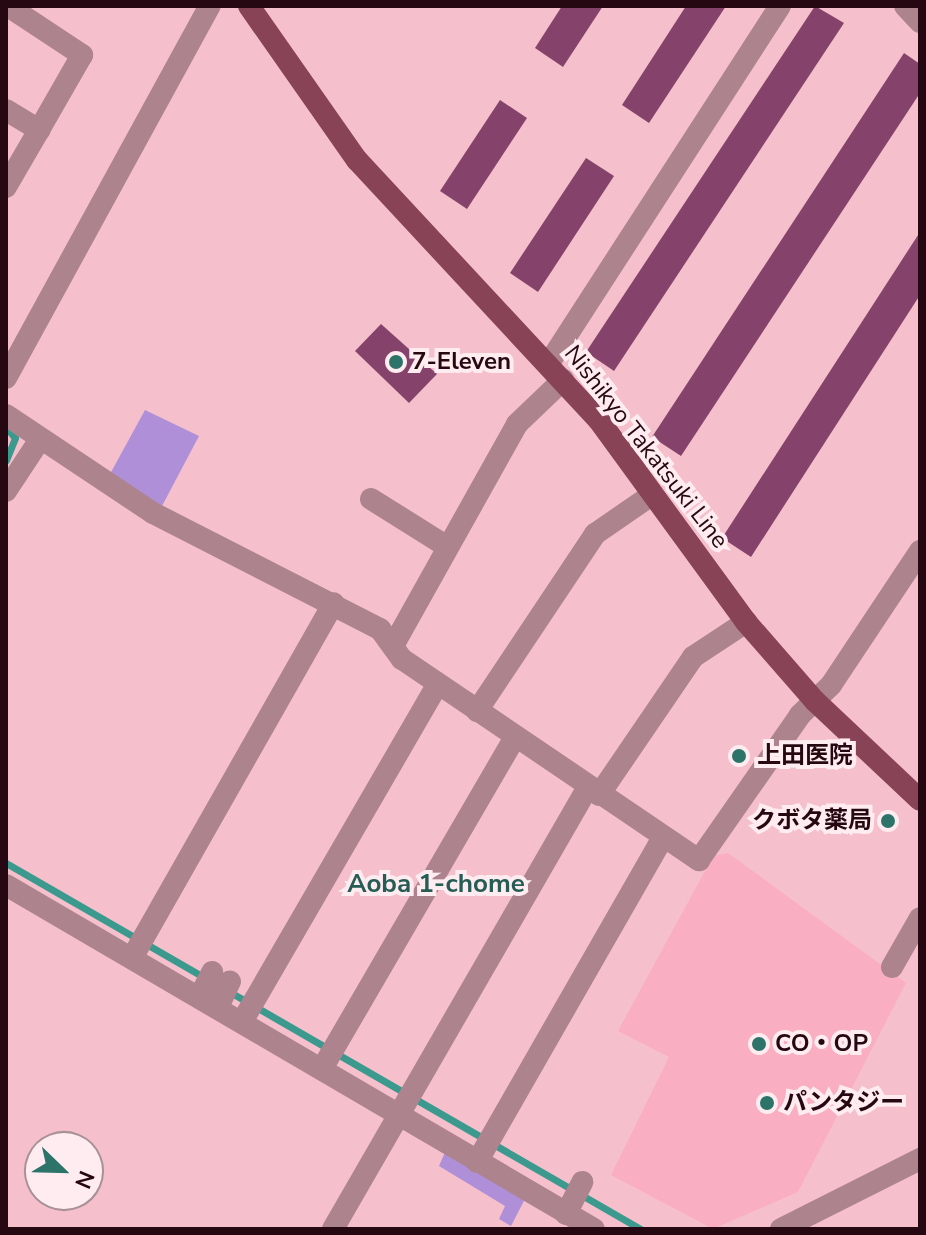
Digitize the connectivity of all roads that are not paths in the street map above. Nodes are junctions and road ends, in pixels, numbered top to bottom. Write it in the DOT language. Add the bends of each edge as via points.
graph roads {
  1 [pos="8,6"];
  2 [pos="210,6"];
  3 [pos="249,6"];
  4 [pos="780,6"];
  5 [pos="905,6"];
  6 [pos="920,22"];
  7 [pos="6,110"];
  8 [pos="39,130"];
  9 [pos="6,187"];
  10 [pos="556,371"];
  11 [pos="6,378"];
  12 [pos="6,415"];
  13 [pos="39,441"];
  14 [pos="6,491"];
  15 [pos="653,494"];
  16 [pos="371,499"];
  17 [pos="446,546"];
  18 [pos="920,551"];
  19 [pos="334,603"];
  20 [pos="746,622"];
  21 [pos="393,646"];
  22 [pos="438,684"];
  23 [pos="815,701"];
  24 [pos="477,711"];
  25 [pos="515,737"];
  26 [pos="593,791"];
  27 [pos="920,800"];
  28 [pos="662,839"];
  29 [pos="6,885"];
  30 [pos="920,918"];
  31 [pos="132,958"];
  32 [pos="892,967"];
  33 [pos="221,976"];
  34 [pos="210,1000"];
  35 [pos="244,1019"];
  36 [pos="323,1066"];
  37 [pos="404,1111"];
  38 [pos="480,1158"];
  39 [pos="920,1159"];
  40 [pos="582,1182"];
  41 [pos="568,1209"];
  42 [pos="333,1229"];
  43 [pos="594,1229"];
  44 [pos="781,1229"];
  1 -- 8 [label="street" via="82,55"];
  2 -- 11 [label="street"];
  3 -- 10 [label="main road, Nishikyo Takatsuki Line" via="357,160"];
  4 -- 10 [label="street"];
  5 -- 6 [label="street"];
  7 -- 8 [label="street"];
  8 -- 9 [label="street"];
  10 -- 15 [label="main road, Nishikyo Takatsuki Line"];
  10 -- 17 [label="street" via="517,424"];
  12 -- 13 [label="street"];
  13 -- 14 [label="street"];
  13 -- 19 [label="street" via="153,513 307,596"];
  15 -- 20 [label="main road, Nishikyo Takatsuki Line"];
  15 -- 24 [label="street" via="595,534"];
  16 -- 17 [label="street"];
  17 -- 21 [label="street"];
  18 -- 23 [label="street"];
  19 -- 21 [label="street" via="380,629"];
  19 -- 31 [label="street"];
  20 -- 23 [label="main road, Nishikyo Takatsuki Line"];
  20 -- 26 [label="street" via="693,657"];
  21 -- 22 [label="street"];
  22 -- 24 [label="street"];
  22 -- 35 [label="street"];
  23 -- 27 [label="main road, Nishikyo Takatsuki Line"];
  23 -- 28 [label="street" via="699,860"];
  24 -- 25 [label="street"];
  25 -- 26 [label="street"];
  25 -- 36 [label="street"];
  26 -- 28 [label="street"];
  26 -- 37 [label="street"];
  28 -- 38 [label="street"];
  29 -- 31 [label="street"];
  30 -- 32 [label="street"];
  31 -- 34 [label="street"];
  33 -- 34 [label="street"];
  34 -- 35 [label="street"];
  35 -- 36 [label="street"];
  36 -- 37 [label="street"];
  37 -- 38 [label="street"];
  37 -- 42 [label="street"];
  38 -- 41 [label="street"];
  39 -- 44 [label="street"];
  40 -- 41 [label="street"];
  41 -- 43 [label="street"];
}
